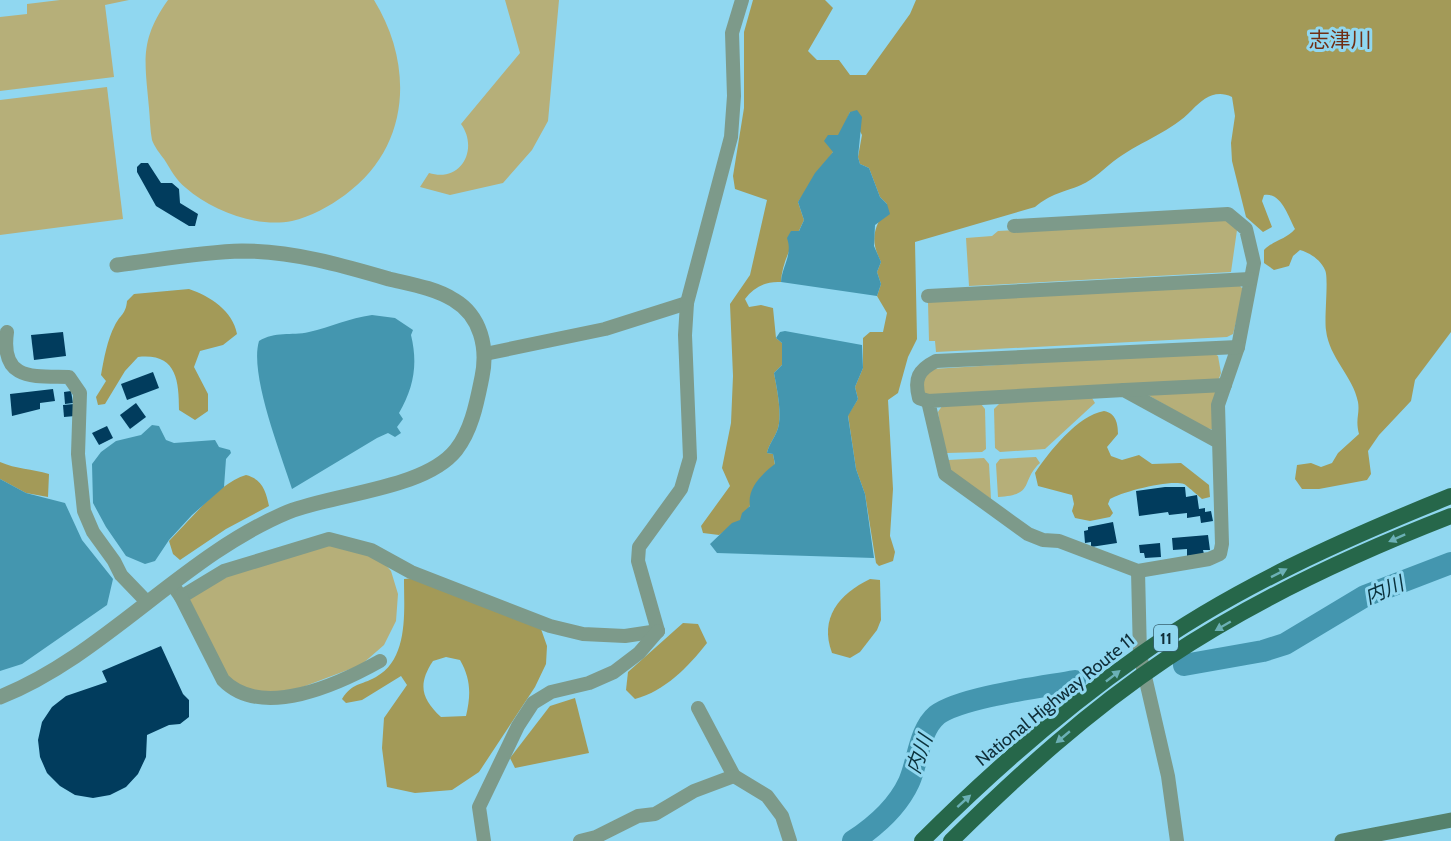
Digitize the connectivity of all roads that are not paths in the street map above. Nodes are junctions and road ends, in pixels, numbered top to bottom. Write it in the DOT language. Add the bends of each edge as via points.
graph roads {
  1 [pos="742,0"];
  2 [pos="1014,226"];
  3 [pos="117,265"];
  4 [pos="1251,279"];
  5 [pos="928,296"];
  6 [pos="687,303"];
  7 [pos="7,332"];
  8 [pos="1238,347"];
  9 [pos="485,354"];
  10 [pos="1225,385"];
  11 [pos="1124,390"];
  12 [pos="928,401"];
  13 [pos="1219,442"];
  14 [pos="1451,496"];
  15 [pos="1451,516"];
  16 [pos="1138,571"];
  17 [pos="172,584"];
  18 [pos="181,597"];
  19 [pos="147,602"];
  20 [pos="657,631"];
  21 [pos="1140,655"];
  22 [pos="380,661"];
  23 [pos="1145,674"];
  24 [pos="0,697"];
  25 [pos="698,708"];
  26 [pos="734,776"];
  27 [pos="1451,820"];
  28 [pos="1376,838"];
  29 [pos="484,841"];
  30 [pos="580,841"];
  31 [pos="790,841"];
  32 [pos="922,841"];
  33 [pos="951,841"];
  34 [pos="1177,841"];
  35 [pos="1342,841"];
  1 -- 6 [label="street" via="732,33 734,96 730,137"];
  2 -- 4 [label="street" via="1228,214 1246,229 1254,262"];
  3 -- 9 [label="street" via="242,251 303,256 425,288 454,300 479,329"];
  4 -- 5 [label="street"];
  4 -- 8 [label="street"];
  6 -- 9 [label="street" via="605,329"];
  6 -- 20 [label="street" via="690,458 681,489 639,547 638,561"];
  7 -- 19 [label="street" via="1,352 2,362 9,370 23,375 69,377 80,393 78,454 84,511 121,575"];
  8 -- 10 [label="street"];
  8 -- 12 [label="street" via="936,361 918,374 919,398"];
  9 -- 17 [label="street" via="470,425 458,449 446,460 421,477 287,513 241,537"];
  10 -- 11 [label="street"];
  10 -- 13 [label="street" via="1218,405"];
  11 -- 12 [label="street"];
  11 -- 13 [label="street"];
  12 -- 16 [label="street" via="945,474 1028,534 1059,541"];
  13 -- 16 [label="street" via="1220,554"];
  21 -- 14 [label="highway, National Highway Route 11 / 11, one-way" via="1265,580"];
  15 -- 23 [label="highway, National Highway Route 11 / 11, one-way" via="1338,564 1271,598"];
  16 -- 21 [label="street"];
  17 -- 18 [label="street"];
  17 -- 19 [label="street"];
  18 -- 20 [label="street" via="224,571 329,539 371,550 411,572 550,626 583,634 625,636"];
  18 -- 22 [label="street" via="223,680 249,697 275,699 300,694"];
  19 -- 24 [label="street" via="44,675"];
  20 -- 29 [label="street" via="639,653 614,672 551,692 533,703 479,807"];
  21 -- 23 [label="street"];
  32 -- 21 [label="highway, National Highway Route 11 / 11, one-way" via="1040,733"];
  23 -- 33 [label="highway, National Highway Route 11 / 11, one-way" via="1012,779"];
  23 -- 34 [label="street"];
  25 -- 26 [label="street"];
  26 -- 30 [label="street" via="694,791 655,814 638,816"];
  26 -- 31 [label="street" via="766,796 782,816"];
  27 -- 28 [label="main road"];
  28 -- 35 [label="main road"];
}
